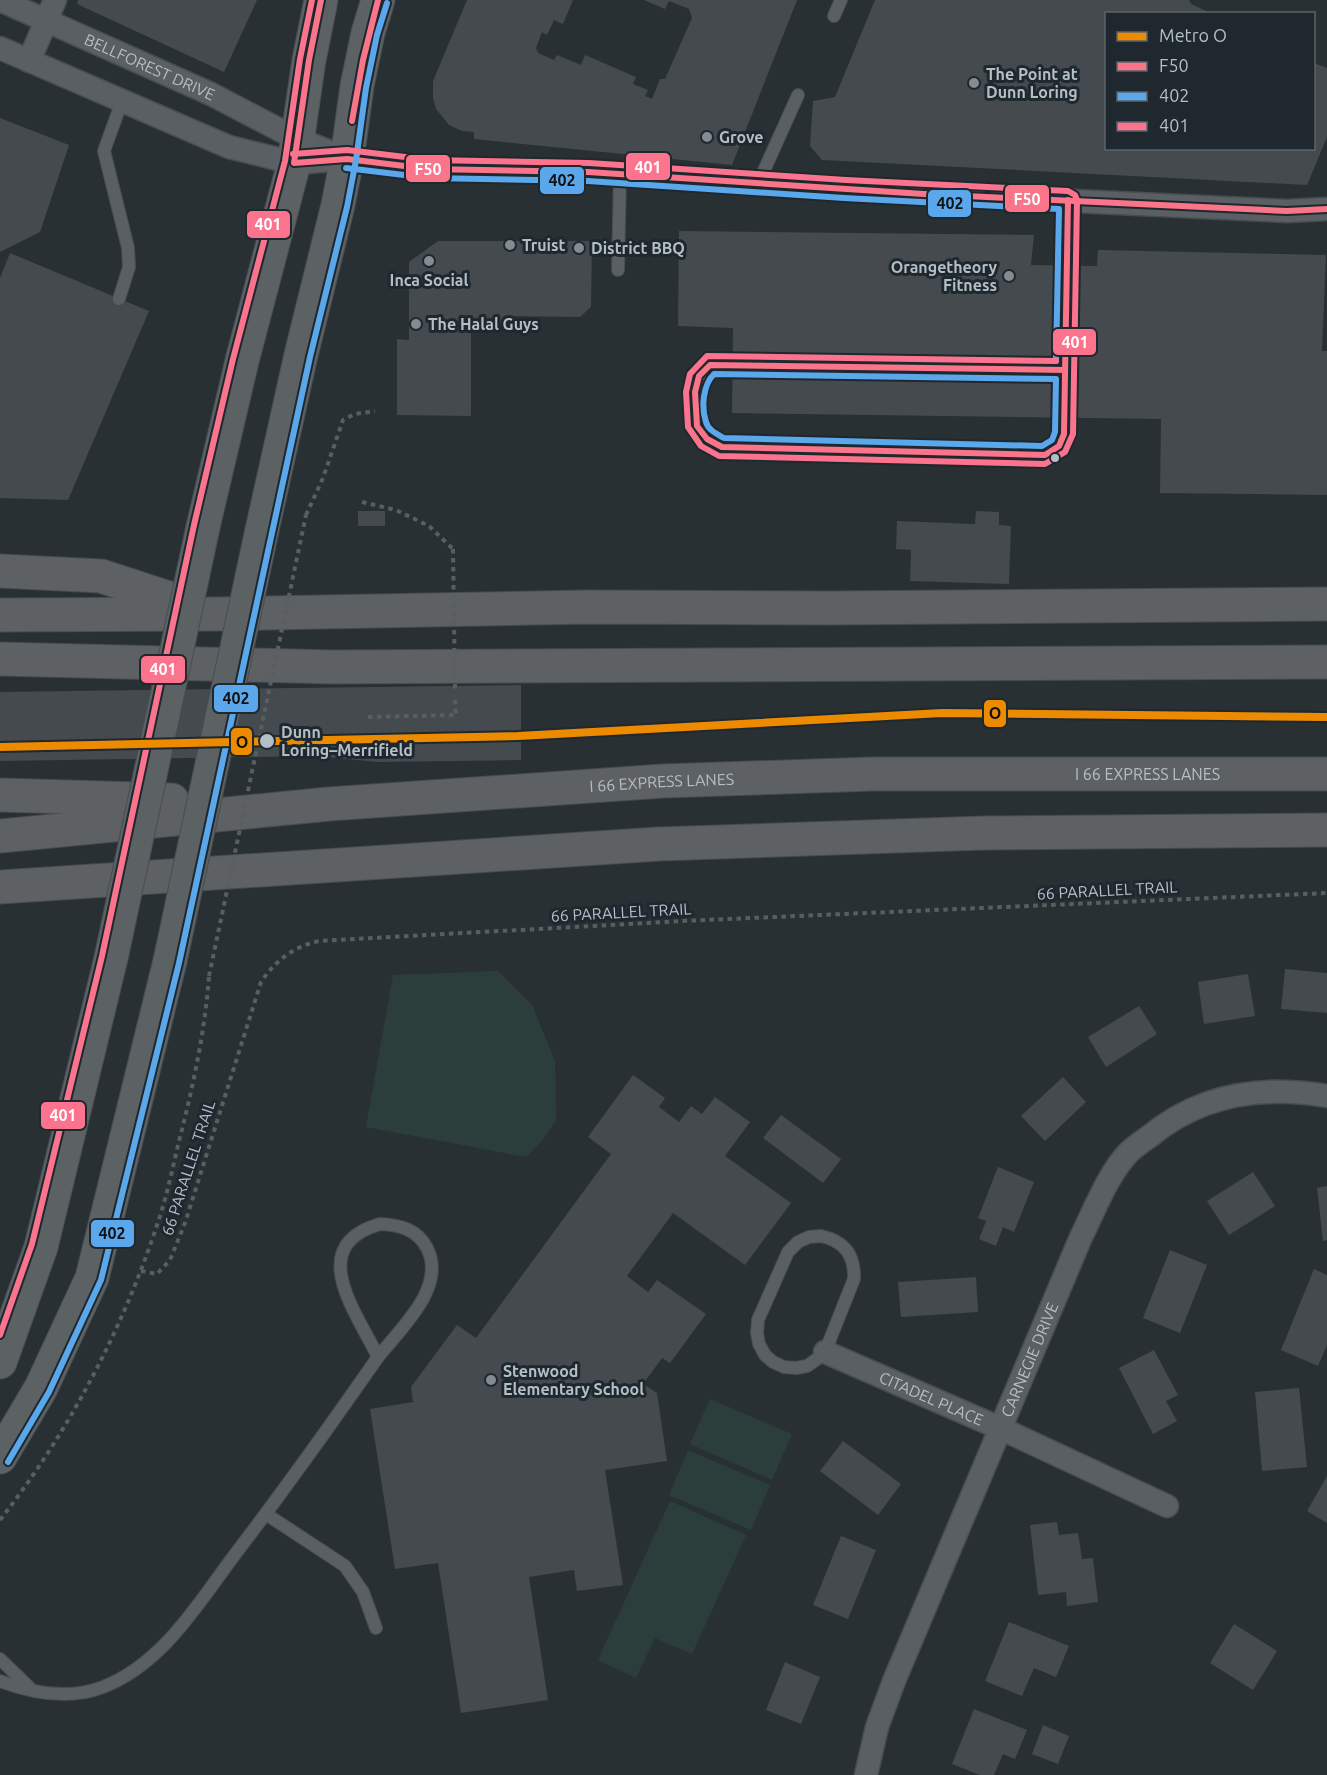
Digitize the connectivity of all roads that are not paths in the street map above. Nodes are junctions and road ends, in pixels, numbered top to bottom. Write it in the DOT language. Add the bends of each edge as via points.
graph roads {
  1 [pos="0,0"];
  2 [pos="55,0"];
  3 [pos="321,0"];
  4 [pos="378,0"];
  5 [pos="841,0"];
  6 [pos="834,16"];
  7 [pos="46,21"];
  8 [pos="0,48"];
  9 [pos="29,61"];
  10 [pos="798,95"];
  11 [pos="122,101"];
  12 [pos="296,151"];
  13 [pos="347,159"];
  14 [pos="620,174"];
  15 [pos="758,184"];
  16 [pos="1327,209"];
  17 [pos="618,270"];
  18 [pos="119,299"];
  19 [pos="731,365"];
  20 [pos="1064,434"];
  21 [pos="0,571"];
  22 [pos="1327,603"];
  23 [pos="218,614"];
  24 [pos="0,615"];
  25 [pos="0,659"];
  26 [pos="1327,662"];
  27 [pos="1327,774"];
  28 [pos="0,795"];
  29 [pos="329,804"];
  30 [pos="1327,830"];
  31 [pos="0,836"];
  32 [pos="0,887"];
  33 [pos="1327,1096"];
  34 [pos="825,1352"];
  35 [pos="378,1357"];
  36 [pos="0,1362"];
  37 [pos="1002,1429"];
  38 [pos="0,1457"];
  39 [pos="1167,1506"];
  40 [pos="266,1514"];
  41 [pos="376,1628"];
  42 [pos="0,1659"];
  43 [pos="0,1681"];
  44 [pos="33,1691"];
  45 [pos="866,1775"];
  1 -- 7 [label="street, BELLFOREST DRIVE"];
  2 -- 7 [label="street"];
  3 -- 12 [label="main road"];
  4 -- 13 [label="main road" via="357,86"];
  5 -- 6 [label="lane"];
  7 -- 9 [label="street"];
  7 -- 12 [label="street, BELLFOREST DRIVE" via="211,94"];
  8 -- 9 [label="street"];
  9 -- 11 [label="street"];
  10 -- 15 [label="lane"];
  11 -- 12 [label="street" via="229,147"];
  11 -- 18 [label="lane" via="104,151 128,248 129,267"];
  12 -- 13 [label="street"];
  12 -- 36 [label="main road, bridge" via="203,527 111,958 40,1247"];
  13 -- 14 [label="street" via="429,169"];
  13 -- 38 [label="main road, bridge" via="262,530 170,961 92,1278 41,1388"];
  14 -- 15 [label="street"];
  14 -- 17 [label="lane"];
  15 -- 16 [label="street" via="1287,211"];
  19 -- 20 [label="lane" via="710,365 699,376 694,392 697,426 707,439 722,447 1045,455 1059,446"];
  21 -- 23 [label="highway" via="101,576"];
  22 -- 23 [label="highway" via="587,607"];
  23 -- 24 [label="highway"];
  25 -- 26 [label="highway" via="333,667"];
  27 -- 29 [label="highway, I 66 EXPRESS LANES" via="860,775 663,781"];
  28 -- 29 [label="highway"];
  29 -- 31 [label="highway, I 66 EXPRESS LANES"];
  30 -- 32 [label="highway" via="984,833 659,844"];
  33 -- 37 [label="street, CARNEGIE DRIVE" via="1246,1092 1207,1102 1169,1120 1128,1154 1104,1189 1081,1238"];
  34 -- 34 [label="lane" via="850,1293 855,1266 843,1245 821,1236 809,1237 788,1252 758,1320 757,1333 765,1355 784,1367 807,1366"];
  34 -- 37 [label="street, CITADEL PLACE"];
  35 -- 35 [label="lane" via="422,1301 433,1271 423,1241 396,1224 380,1224 354,1236 340,1262 345,1291"];
  35 -- 40 [label="lane"];
  37 -- 39 [label="street, CITADEL PLACE"];
  37 -- 45 [label="street, CARNEGIE DRIVE" via="894,1682 877,1727"];
  40 -- 41 [label="lane" via="345,1566 363,1592"];
  40 -- 44 [label="lane" via="171,1637 135,1670 91,1691"];
  42 -- 44 [label="lane"];
  43 -- 44 [label="lane"];
}
